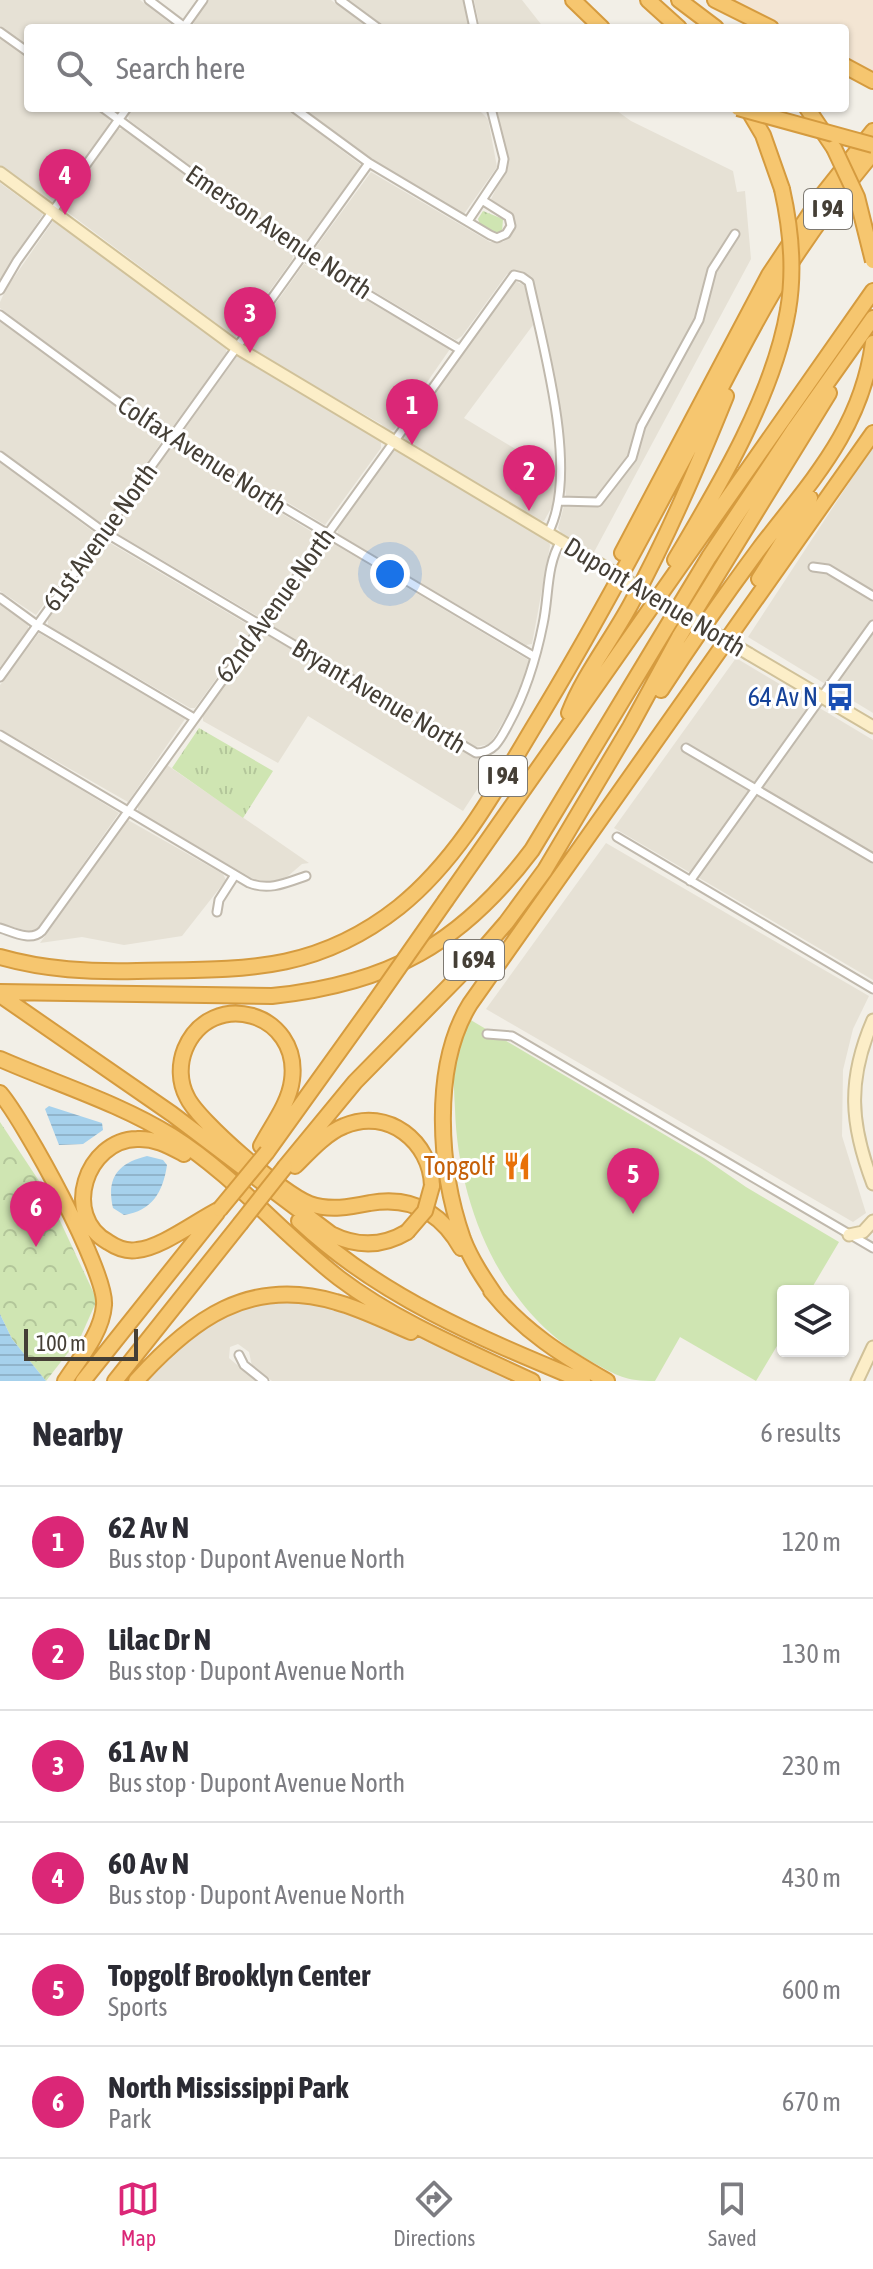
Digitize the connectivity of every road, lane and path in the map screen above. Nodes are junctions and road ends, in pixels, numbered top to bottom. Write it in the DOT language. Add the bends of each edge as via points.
graph roads {
  1 [pos="149,0"];
  2 [pos="203,0"];
  3 [pos="340,0"];
  4 [pos="468,0"];
  5 [pos="573,0"];
  6 [pos="648,0"];
  7 [pos="679,0"];
  8 [pos="715,0"];
  9 [pos="180,24"];
  10 [pos="186,24"];
  11 [pos="373,24"];
  12 [pos="473,24"];
  13 [pos="598,24"];
  14 [pos="675,24"];
  15 [pos="711,24"];
  16 [pos="763,24"];
  17 [pos="0,32"];
  18 [pos="24,49"];
  19 [pos="849,68"];
  20 [pos="873,81"];
  21 [pos="109,112"];
  22 [pos="124,112"];
  23 [pos="299,112"];
  24 [pos="492,112"];
  25 [pos="749,112"];
  26 [pos="753,112"];
  27 [pos="810,112"];
  28 [pos="119,119"];
  29 [pos="873,131"];
  30 [pos="873,145"];
  31 [pos="873,153"];
  32 [pos="369,163"];
  33 [pos="0,173"];
  34 [pos="482,200"];
  35 [pos="52,212"];
  36 [pos="468,221"];
  37 [pos="735,234"];
  38 [pos="302,255"];
  39 [pos="873,261"];
  40 [pos="788,268"];
  41 [pos="873,279"];
  42 [pos="0,290"];
  43 [pos="873,291"];
  44 [pos="0,315"];
  45 [pos="873,318"];
  46 [pos="873,326"];
  47 [pos="873,343"];
  48 [pos="236,347"];
  49 [pos="459,349"];
  50 [pos="846,430"];
  51 [pos="873,433"];
  52 [pos="772,435"];
  53 [pos="170,440"];
  54 [pos="393,441"];
  55 [pos="0,456"];
  56 [pos="559,501"];
  57 [pos="104,532"];
  58 [pos="327,533"];
  59 [pos="548,533"];
  60 [pos="561,541"];
  61 [pos="813,567"];
  62 [pos="873,596"];
  63 [pos="0,598"];
  64 [pos="37,625"];
  65 [pos="873,625"];
  66 [pos="260,626"];
  67 [pos="617,655"];
  68 [pos="535,657"];
  69 [pos="567,672"];
  70 [pos="0,677"];
  71 [pos="822,696"];
  72 [pos="194,718"];
  73 [pos="630,727"];
  74 [pos="873,727"];
  75 [pos="0,735"];
  76 [pos="560,736"];
  77 [pos="653,744"];
  78 [pos="686,748"];
  79 [pos="756,788"];
  80 [pos="128,810"];
  81 [pos="617,837"];
  82 [pos="873,858"];
  83 [pos="235,875"];
  84 [pos="306,876"];
  85 [pos="690,881"];
  86 [pos="217,912"];
  87 [pos="0,928"];
  88 [pos="0,957"];
  89 [pos="873,989"];
  90 [pos="0,993"];
  91 [pos="873,1020"];
  92 [pos="487,1034"];
  93 [pos="0,1059"];
  94 [pos="0,1093"];
  95 [pos="264,1149"];
  96 [pos="287,1170"];
  97 [pos="873,1184"];
  98 [pos="282,1198"];
  99 [pos="220,1209"];
  100 [pos="873,1221"];
  101 [pos="277,1223"];
  102 [pos="849,1235"];
  103 [pos="873,1248"];
  104 [pos="497,1298"];
  105 [pos="873,1347"];
  106 [pos="239,1355"];
  107 [pos="81,1374"];
  108 [pos="65,1381"];
  109 [pos="115,1381"];
  110 [pos="136,1381"];
  111 [pos="264,1381"];
  112 [pos="530,1381"];
  113 [pos="583,1381"];
  114 [pos="607,1381"];
  115 [pos="857,1381"];
  1 -- 9 [label="street"];
  2 -- 10 [label="street"];
  3 -- 11 [label="street"];
  4 -- 12 [label="street"];
  5 -- 13 [label="highway"];
  6 -- 14 [label="highway"];
  7 -- 15 [label="highway"];
  8 -- 16 [label="highway"];
  17 -- 18 [label="street"];
  19 -- 20 [label="highway"];
  21 -- 28 [label="street, Emerson Avenue North"];
  22 -- 28 [label="street"];
  23 -- 32 [label="street"];
  24 -- 34 [label="street" via="504,159"];
  25 -- 67 [label="highway, bridge" via="763,135 789,222 788,310 774,367 747,426 692,532"];
  26 -- 30 [label="highway, bridge"];
  27 -- 39 [label="highway, bridge" via="857,197"];
  28 -- 35 [label="street"];
  28 -- 38 [label="street, Emerson Avenue North"];
  29 -- 69 [label="highway" via="769,275 571,650"];
  31 -- 40 [label="highway, I 94"];
  32 -- 36 [label="street"];
  32 -- 38 [label="street, 61st Avenue North"];
  33 -- 35 [label="street, Dupont Avenue North"];
  34 -- 36 [label="street"];
  34 -- 36 [label="street" via="509,217 506,234 497,238"];
  35 -- 42 [label="street"];
  35 -- 48 [label="street, Dupont Avenue North"];
  37 -- 56 [label="street" via="712,270 699,320 641,426 627,467 598,502"];
  38 -- 48 [label="street, 61st Avenue North"];
  38 -- 49 [label="street, Emerson Avenue North"];
  40 -- 69 [label="highway, I 94"];
  40 -- 76 [label="highway" via="653,561 577,692"];
  41 -- 52 [label="highway"];
  43 -- 52 [label="highway, I 694"];
  44 -- 53 [label="street, Colfax Avenue North"];
  45 -- 90 [label="highway, I 94" via="709,557 532,850 467,922 387,971 318,990 272,996"];
  46 -- 73 [label="highway, I 694" via="679,637"];
  47 -- 50 [label="highway"];
  48 -- 53 [label="street, 61st Avenue North"];
  48 -- 54 [label="street, Dupont Avenue North"];
  49 -- 54 [label="street, 62nd Avenue North"];
  49 -- 56 [label="street, 62nd Avenue North" via="514,275 529,282 556,415"];
  50 -- 73 [label="highway" via="823,469"];
  50 -- 77 [label="highway" via="798,517"];
  51 -- 77 [label="highway"];
  52 -- 67 [label="highway, I 694"];
  53 -- 57 [label="street, 61st Avenue North"];
  53 -- 58 [label="street, Colfax Avenue North"];
  54 -- 58 [label="street, 62nd Avenue North"];
  54 -- 59 [label="street, Dupont Avenue North"];
  55 -- 57 [label="street, Bryant Avenue North"];
  56 -- 59 [label="street"];
  57 -- 64 [label="street, 61st Avenue North"];
  57 -- 66 [label="street, Bryant Avenue North"];
  58 -- 66 [label="street, 62nd Avenue North"];
  58 -- 68 [label="street, Colfax Avenue North"];
  59 -- 60 [label="street, Dupont Avenue North"];
  60 -- 68 [label="street" via="553,557"];
  60 -- 71 [label="street, Dupont Avenue North, bridge"];
  61 -- 62 [label="street" via="828,569"];
  63 -- 64 [label="street"];
  64 -- 70 [label="street, 61st Avenue North"];
  64 -- 72 [label="street"];
  65 -- 71 [label="street"];
  66 -- 68 [label="street, Bryant Avenue North" via="476,753 489,752 500,739 528,684"];
  66 -- 72 [label="street, 62nd Avenue North"];
  67 -- 76 [label="highway, I 694"];
  69 -- 88 [label="highway, I 94" via="453,852 400,906 358,935 291,961 232,970 90,971"];
  71 -- 74 [label="street, Dupont Avenue North"];
  71 -- 79 [label="street"];
  72 -- 80 [label="street, 62nd Avenue North"];
  73 -- 96 [label="highway, I 694" via="545,870 506,923 355,1082"];
  75 -- 80 [label="street"];
  76 -- 95 [label="highway, I 694, bridge" via="374,1003"];
  77 -- 104 [label="highway" via="470,1004 449,1049 444,1104 450,1190 467,1247"];
  78 -- 79 [label="street"];
  79 -- 82 [label="street"];
  79 -- 85 [label="street"];
  80 -- 83 [label="street"];
  80 -- 87 [label="street, 62nd Avenue North" via="37,936"];
  81 -- 85 [label="street"];
  83 -- 84 [label="street" via="262,887"];
  83 -- 86 [label="street"];
  85 -- 89 [label="street"];
  90 -- 98 [label="highway"];
  91 -- 97 [label="street" via="853,1095 858,1142"];
  92 -- 102 [label="street" via="512,1036"];
  93 -- 101 [label="highway" via="170,1135"];
  94 -- 107 [label="highway" via="26,1132 100,1279 101,1320"];
  95 -- 99 [label="highway, I 694, bridge"];
  95 -- 104 [label="highway" via="288,1095 291,1052 263,1020 244,1014 220,1016 196,1033 182,1060 186,1095 206,1121 304,1201 331,1208 397,1201 425,1209 449,1229"];
  96 -- 98 [label="highway, bridge" via="342,1126 377,1122 416,1142 427,1160 432,1186 425,1211 407,1232 384,1242 354,1243 331,1234"];
  96 -- 109 [label="highway, I 694, bridge"];
  98 -- 113 [label="highway" via="307,1228 385,1288"];
  99 -- 101 [label="highway" via="163,1242 133,1251 115,1247 94,1232 84,1212 83,1191 89,1171 103,1153 123,1141 147,1139 196,1161"];
  99 -- 107 [label="highway, I 694"];
  100 -- 102 [label="street" via="863,1232"];
  101 -- 112 [label="highway" via="376,1303"];
  102 -- 103 [label="street"];
  104 -- 114 [label="highway" via="547,1344"];
  105 -- 115 [label="street"];
  106 -- 111 [label="street"];
  107 -- 108 [label="highway"];
  110 -- 112 [label="highway" via="172,1343 208,1316 252,1299 291,1295 352,1307"];
}
